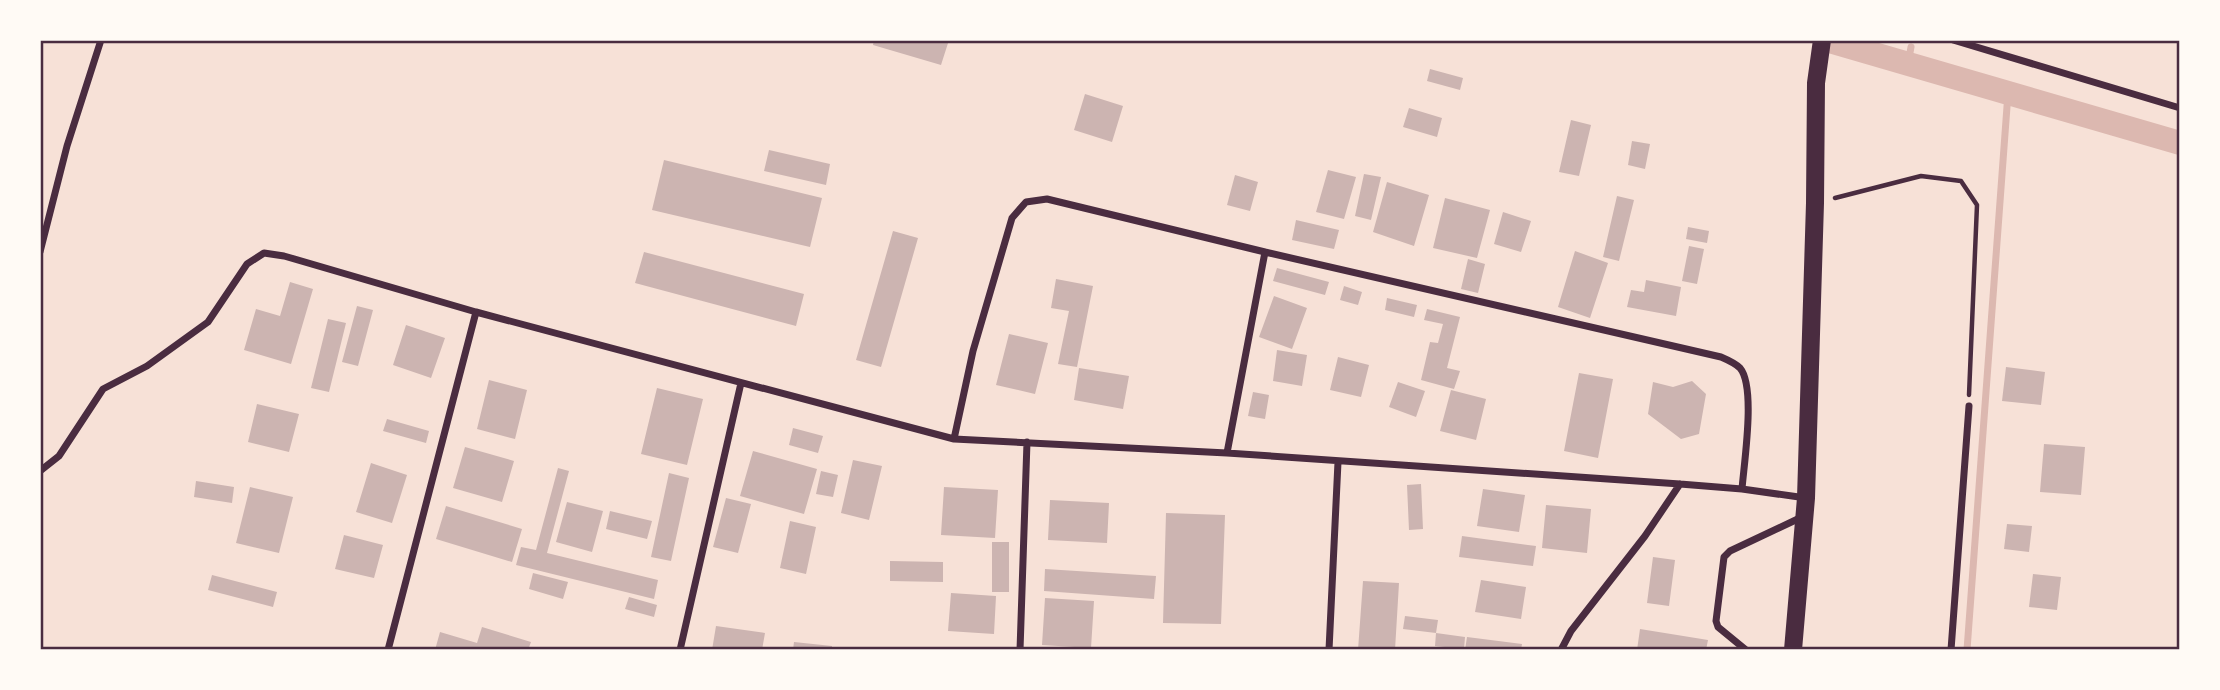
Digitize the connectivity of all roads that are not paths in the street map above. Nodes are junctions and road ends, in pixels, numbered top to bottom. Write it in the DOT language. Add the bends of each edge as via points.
graph roads {
  1 [pos="101,40"];
  2 [pos="1822,40"];
  3 [pos="1953,40"];
  4 [pos="2180,108"];
  5 [pos="40,252"];
  6 [pos="1265,252"];
  7 [pos="476,312"];
  8 [pos="741,383"];
  9 [pos="1969,406"];
  10 [pos="954,439"];
  11 [pos="1027,442"];
  12 [pos="1227,453"];
  13 [pos="1338,462"];
  14 [pos="40,471"];
  15 [pos="1679,484"];
  16 [pos="1742,489"];
  17 [pos="1806,507"];
  18 [pos="388,650"];
  19 [pos="680,650"];
  20 [pos="1020,650"];
  21 [pos="1329,650"];
  22 [pos="1561,650"];
  23 [pos="1746,650"];
  24 [pos="1793,650"];
  25 [pos="1951,650"];
  1 -- 5 [label="street"];
  2 -- 17 [label="main road" via="1816,83"];
  3 -- 4 [label="street"];
  6 -- 10 [label="street" via="1047,198 1026,202 1012,218 973,351"];
  6 -- 12 [label="street"];
  6 -- 16 [label="street" via="1721,357 1742,370 1749,400"];
  7 -- 8 [label="street"];
  7 -- 14 [label="street" via="264,253 247,264 208,322 147,366 103,389 59,456"];
  7 -- 18 [label="street"];
  8 -- 10 [label="street"];
  8 -- 19 [label="street"];
  9 -- 25 [label="street"];
  10 -- 11 [label="street"];
  11 -- 12 [label="street"];
  11 -- 20 [label="street"];
  12 -- 13 [label="street"];
  13 -- 15 [label="street"];
  13 -- 21 [label="street"];
  15 -- 16 [label="street"];
  15 -- 22 [label="street"];
  16 -- 17 [label="street"];
  17 -- 23 [label="street" via="1724,557 1716,621"];
  17 -- 24 [label="main road"];
}
